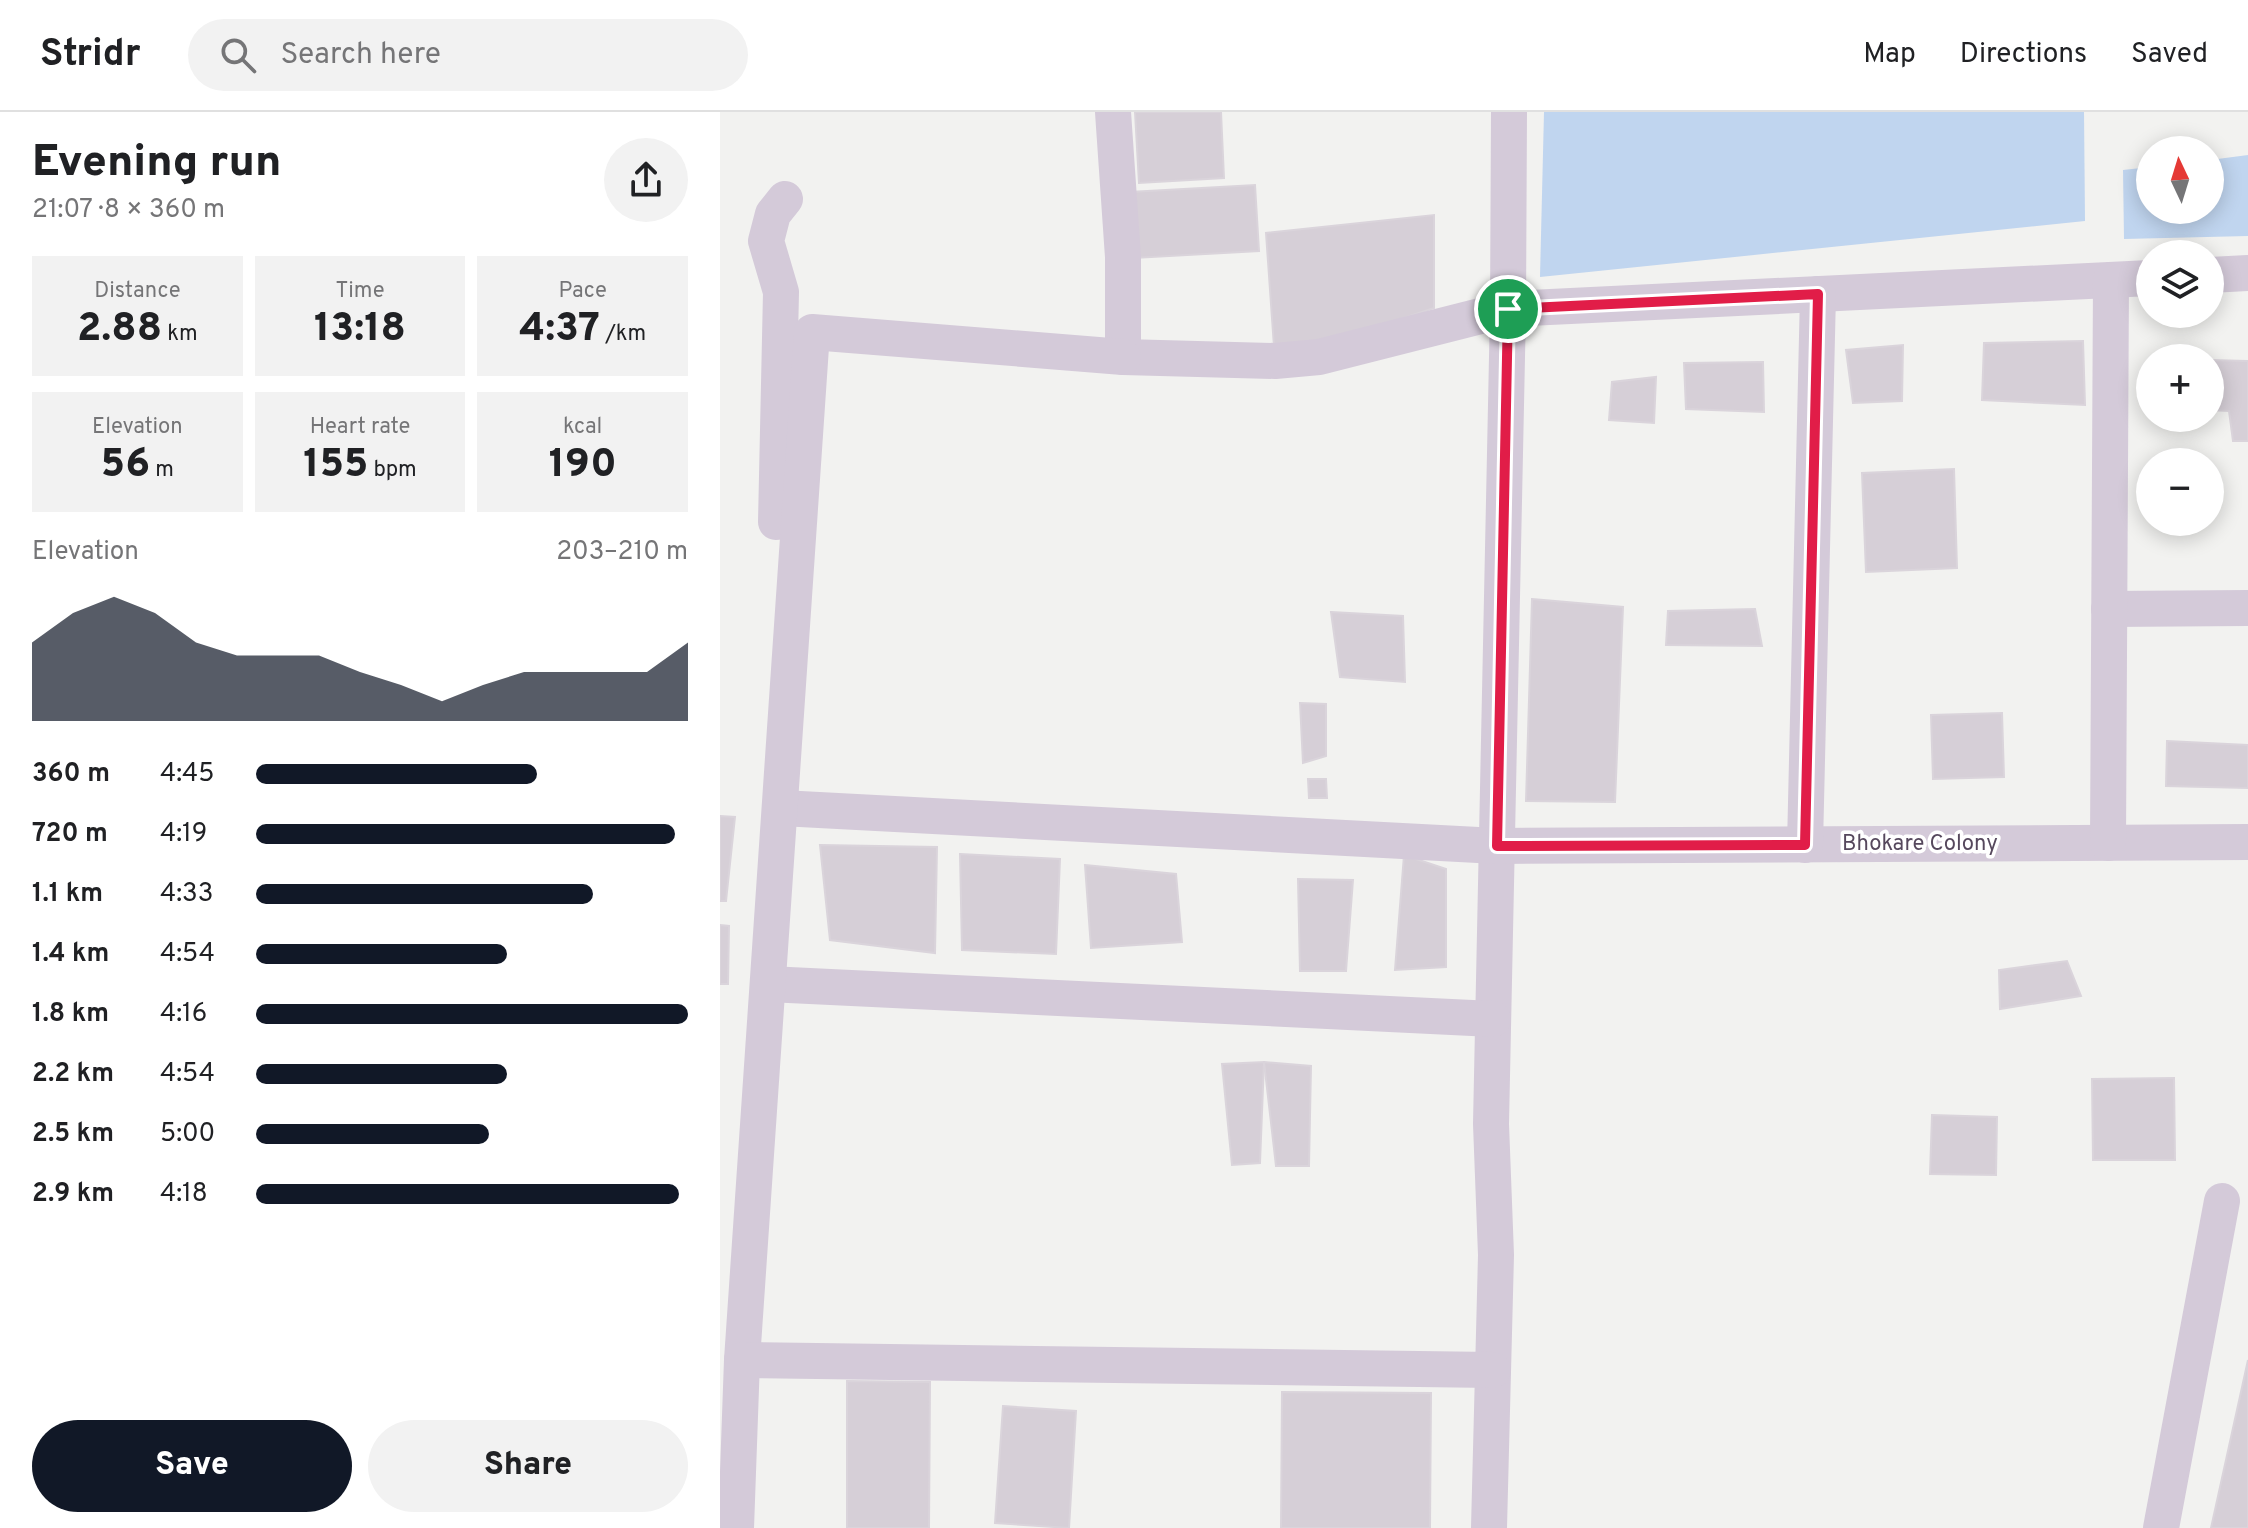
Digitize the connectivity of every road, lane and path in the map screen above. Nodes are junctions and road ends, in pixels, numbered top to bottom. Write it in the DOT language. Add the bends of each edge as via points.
graph roads {
  1 [pos="1113,112"];
  2 [pos="1509,112"];
  3 [pos="785,199"];
  4 [pos="2248,273"];
  5 [pos="2224,274"];
  6 [pos="2136,279"];
  7 [pos="2111,280"];
  8 [pos="1818,294"];
  9 [pos="1508,309"];
  10 [pos="1123,357"];
  11 [pos="2248,608"];
  12 [pos="2109,609"];
  13 [pos="781,808"];
  14 [pos="2248,842"];
  15 [pos="2108,843"];
  16 [pos="1805,845"];
  17 [pos="1497,846"];
  18 [pos="768,984"];
  19 [pos="1493,1019"];
  20 [pos="2222,1201"];
  21 [pos="742,1360"];
  22 [pos="1493,1370"];
  23 [pos="736,1528"];
  24 [pos="1489,1528"];
  25 [pos="2161,1528"];
  1 -- 10 [label="street" via="1123,257"];
  2 -- 9 [label="street"];
  3 -- 13 [label="street" via="773,214 766,241 781,292 775,597"];
  4 -- 5 [label="street"];
  6 -- 7 [label="street"];
  7 -- 8 [label="street"];
  7 -- 12 [label="street"];
  8 -- 9 [label="street"];
  8 -- 16 [label="street"];
  9 -- 10 [label="street" via="1319,357"];
  9 -- 17 [label="street"];
  10 -- 13 [label="street" via="812,332"];
  11 -- 12 [label="street"];
  12 -- 15 [label="street"];
  13 -- 17 [label="street, Bhokare Colony"];
  13 -- 18 [label="street"];
  14 -- 15 [label="street, Bhokare Colony"];
  15 -- 16 [label="street, Bhokare Colony"];
  16 -- 17 [label="street, Bhokare Colony"];
  17 -- 19 [label="street"];
  18 -- 19 [label="street"];
  18 -- 21 [label="street"];
  19 -- 22 [label="street"];
  20 -- 25 [label="street"];
  21 -- 22 [label="street"];
  21 -- 23 [label="street"];
  22 -- 24 [label="street"];
}
